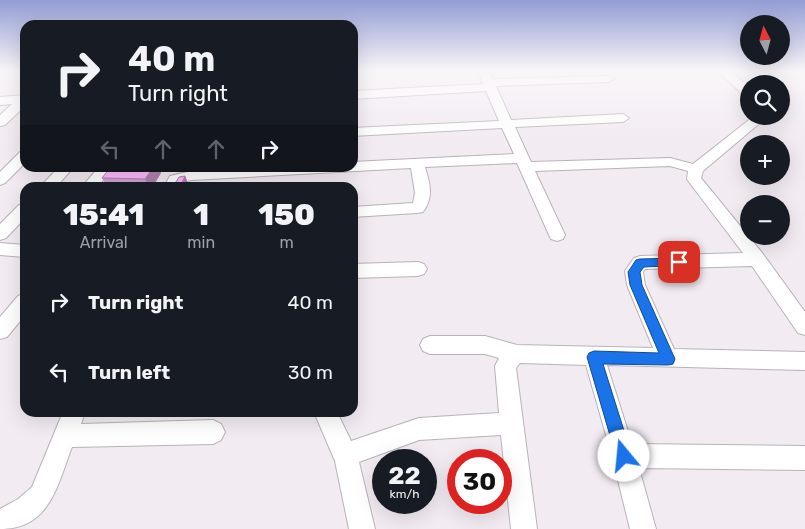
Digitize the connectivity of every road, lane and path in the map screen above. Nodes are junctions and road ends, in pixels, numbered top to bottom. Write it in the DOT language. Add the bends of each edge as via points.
graph roads {
  1 [pos="495,96"];
  2 [pos="20,100"];
  3 [pos="0,101"];
  4 [pos="20,104"];
  5 [pos="623,118"];
  6 [pos="0,122"];
  7 [pos="507,123"];
  8 [pos="750,125"];
  9 [pos="358,132"];
  10 [pos="20,160"];
  11 [pos="525,163"];
  12 [pos="417,164"];
  13 [pos="358,167"];
  14 [pos="693,168"];
  15 [pos="62,172"];
  16 [pos="102,172"];
  17 [pos="220,172"];
  18 [pos="0,180"];
  19 [pos="52,182"];
  20 [pos="93,182"];
  21 [pos="173,182"];
  22 [pos="358,212"];
  23 [pos="20,214"];
  24 [pos="0,234"];
  25 [pos="557,235"];
  26 [pos="0,249"];
  27 [pos="20,251"];
  28 [pos="757,259"];
  29 [pos="418,269"];
  30 [pos="358,271"];
  31 [pos="20,307"];
  32 [pos="805,327"];
  33 [pos="0,331"];
  34 [pos="430,345"];
  35 [pos="517,354"];
  36 [pos="594,357"];
  37 [pos="668,359"];
  38 [pos="805,361"];
  39 [pos="72,417"];
  40 [pos="327,417"];
  41 [pos="512,423"];
  42 [pos="213,432"];
  43 [pos="64,436"];
  44 [pos="345,455"];
  45 [pos="624,456"];
  46 [pos="805,458"];
  47 [pos="0,522"];
  48 [pos="362,529"];
  49 [pos="524,529"];
  50 [pos="643,529"];
  1 -- 7 [label="street"];
  2 -- 3 [label="street"];
  4 -- 6 [label="street"];
  5 -- 7 [label="street"];
  7 -- 9 [label="street"];
  7 -- 11 [label="street"];
  8 -- 14 [label="street"];
  10 -- 18 [label="street"];
  11 -- 12 [label="street"];
  11 -- 14 [label="street" via="670,162"];
  11 -- 25 [label="street"];
  12 -- 13 [label="street"];
  12 -- 22 [label="street" via="424,198 422,204 417,208"];
  14 -- 28 [label="street" via="699,187"];
  15 -- 19 [label="street"];
  16 -- 20 [label="street"];
  17 -- 21 [label="street" via="179,177"];
  23 -- 24 [label="street"];
  26 -- 27 [label="street"];
  28 -- 32 [label="street"];
  28 -- 37 [label="street" via="640,263 634,272 636,285"];
  29 -- 30 [label="street"];
  31 -- 33 [label="street"];
  34 -- 35 [label="street" via="485,345"];
  35 -- 36 [label="street"];
  35 -- 41 [label="street" via="505,366"];
  36 -- 37 [label="street"];
  36 -- 45 [label="street"];
  37 -- 38 [label="street"];
  39 -- 43 [label="street"];
  40 -- 44 [label="street"];
  41 -- 44 [label="street" via="419,429"];
  41 -- 49 [label="street"];
  42 -- 43 [label="street"];
  43 -- 47 [label="street" via="41,496 20,513"];
  44 -- 48 [label="street"];
  45 -- 46 [label="street"];
  45 -- 50 [label="street"];
}
